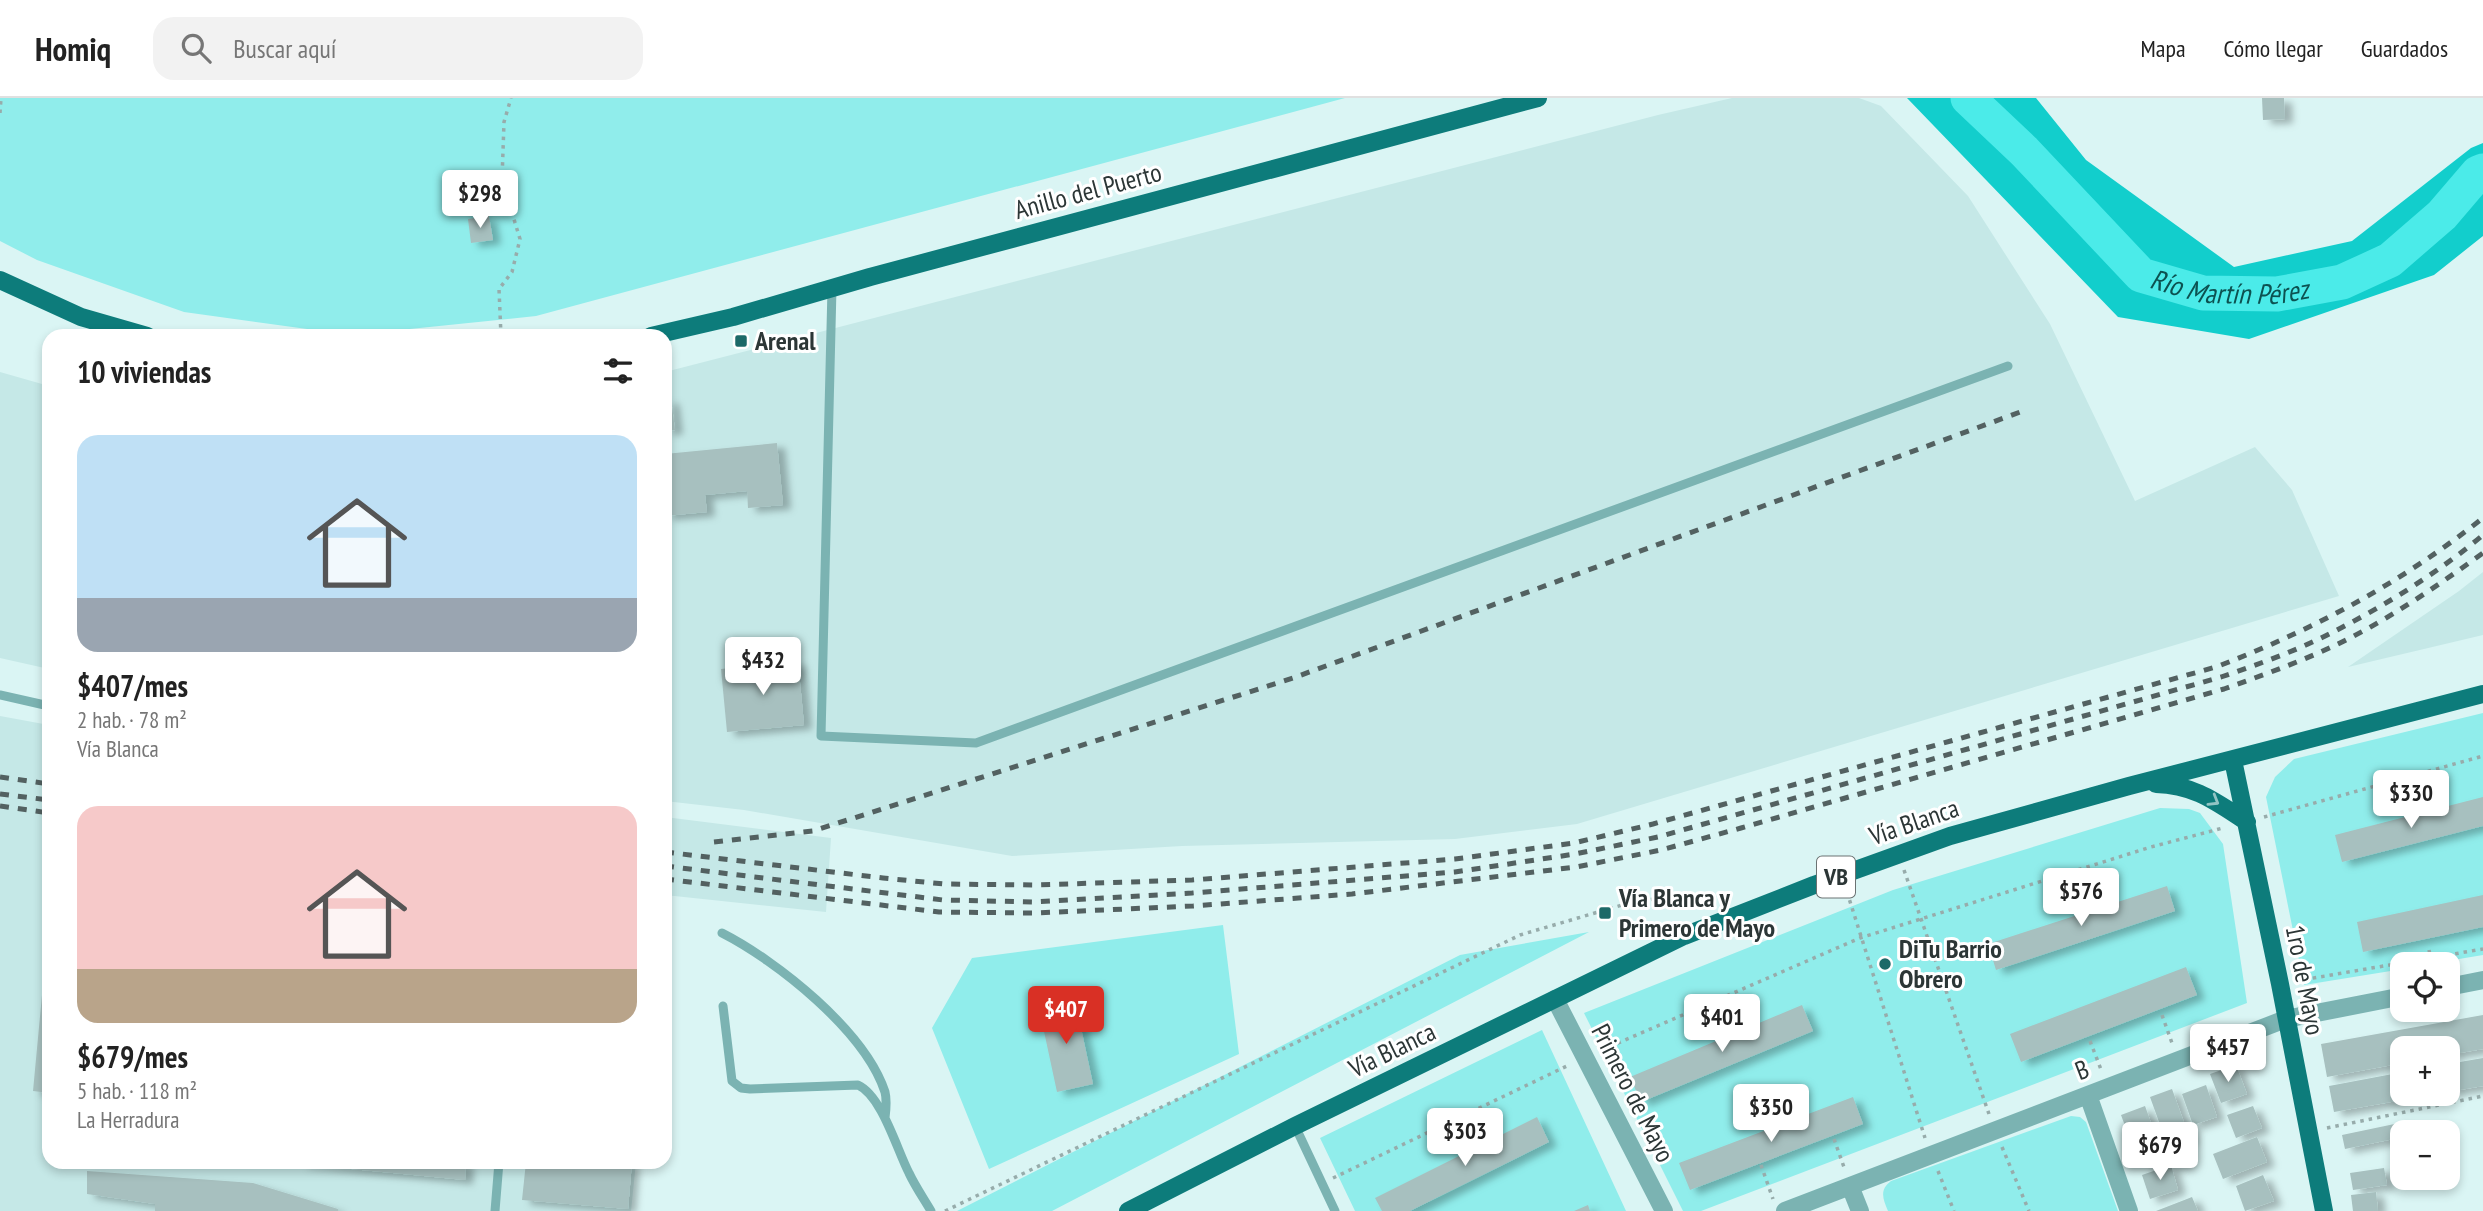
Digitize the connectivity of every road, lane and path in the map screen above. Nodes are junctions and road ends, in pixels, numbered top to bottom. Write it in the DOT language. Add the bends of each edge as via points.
graph roads {
  1 [pos="1,98"];
  2 [pos="511,98"];
  3 [pos="1538,98"];
  4 [pos="0,113"];
  5 [pos="0,280"];
  6 [pos="832,288"];
  7 [pos="123,329"];
  8 [pos="500,329"];
  9 [pos="672,331"];
  10 [pos="2008,366"];
  11 [pos="2483,694"];
  12 [pos="0,695"];
  13 [pos="42,704"];
  14 [pos="2483,756"];
  15 [pos="2233,760"];
  16 [pos="2129,786"];
  17 [pos="2247,822"];
  18 [pos="1903,854"];
  19 [pos="1842,875"];
  20 [pos="1664,897"];
  21 [pos="1920,918"];
  22 [pos="722,933"];
  23 [pos="1860,938"];
  24 [pos="2483,948"];
  25 [pos="2460,954"];
  26 [pos="2390,968"];
  27 [pos="2483,980"];
  28 [pos="2280,984"];
  29 [pos="2460,985"];
  30 [pos="1555,999"];
  31 [pos="2390,999"];
  32 [pos="723,1006"];
  33 [pos="2162,1015"];
  34 [pos="2286,1019"];
  35 [pos="2090,1041"];
  36 [pos="1585,1058"];
  37 [pos="2178,1061"];
  38 [pos="2109,1087"];
  39 [pos="2088,1095"];
  40 [pos="2483,1096"];
  41 [pos="885,1120"];
  42 [pos="1295,1126"];
  43 [pos="1995,1131"];
  44 [pos="2308,1132"];
  45 [pos="1834,1139"];
  46 [pos="1931,1155"];
  47 [pos="1761,1165"];
  48 [pos="498,1169"];
  49 [pos="1322,1183"];
  50 [pos="1850,1186"];
  51 [pos="1779,1206"];
  52 [pos="495,1211"];
  53 [pos="931,1211"];
  54 [pos="945,1211"];
  55 [pos="1128,1211"];
  56 [pos="1335,1211"];
  57 [pos="1664,1211"];
  58 [pos="1860,1211"];
  59 [pos="1954,1211"];
  60 [pos="2029,1211"];
  61 [pos="2129,1211"];
  62 [pos="2324,1211"];
  1 -- 4 [label="path"];
  2 -- 8 [label="path" via="504,122 502,180 520,239 512,272 499,289"];
  3 -- 6 [label="main road, Anillo del Puerto"];
  5 -- 7 [label="main road" via="81,317"];
  6 -- 9 [label="main road, Anillo del Puerto"];
  6 -- 10 [label="lane" via="821,736 976,743"];
  11 -- 15 [label="main road, Vía Blanca / VB"];
  12 -- 13 [label="lane"];
  14 -- 17 [label="path"];
  15 -- 16 [label="main road, Vía Blanca / VB"];
  15 -- 17 [label="main road, 1ro de Mayo"];
  16 -- 17 [label="main road, one-way" via="2187,787"];
  16 -- 18 [label="main road, Vía Blanca / VB" via="1950,836"];
  17 -- 21 [label="path"];
  17 -- 28 [label="main road, 1ro de Mayo"];
  18 -- 19 [label="main road, Vía Blanca / VB"];
  18 -- 21 [label="path" via="1905,876"];
  19 -- 23 [label="path"];
  19 -- 30 [label="main road, Vía Blanca / VB" via="1684,936"];
  20 -- 54 [label="path" via="1520,935"];
  21 -- 23 [label="path"];
  21 -- 43 [label="path"];
  22 -- 41 [label="lane" via="787,975 852,1037 886,1094"];
  23 -- 36 [label="path"];
  23 -- 46 [label="path"];
  24 -- 25 [label="path"];
  26 -- 28 [label="path"];
  27 -- 29 [label="street"];
  28 -- 34 [label="main road, 1ro de Mayo"];
  30 -- 36 [label="street, Primero de Mayo"];
  30 -- 42 [label="main road, Vía Blanca / VB"];
  31 -- 34 [label="street, B"];
  32 -- 41 [label="lane" via="732,1081 740,1088 858,1085 867,1089"];
  33 -- 37 [label="path"];
  34 -- 37 [label="street, B"];
  34 -- 44 [label="main road, 1ro de Mayo"];
  35 -- 38 [label="path"];
  36 -- 49 [label="path"];
  36 -- 57 [label="street, Primero de Mayo"];
  37 -- 38 [label="street, B"];
  38 -- 39 [label="street, B"];
  39 -- 43 [label="street, B"];
  39 -- 61 [label="street"];
  40 -- 44 [label="path"];
  41 -- 53 [label="lane"];
  42 -- 49 [label="lane"];
  42 -- 55 [label="main road, Vía Blanca / VB"];
  43 -- 46 [label="street, B"];
  43 -- 60 [label="path"];
  44 -- 62 [label="main road, 1ro de Mayo"];
  45 -- 50 [label="path"];
  46 -- 50 [label="street, B"];
  46 -- 59 [label="path"];
  47 -- 51 [label="path"];
  48 -- 52 [label="lane"];
  49 -- 56 [label="lane"];
  50 -- 51 [label="street, B"];
  50 -- 58 [label="street"];
}
